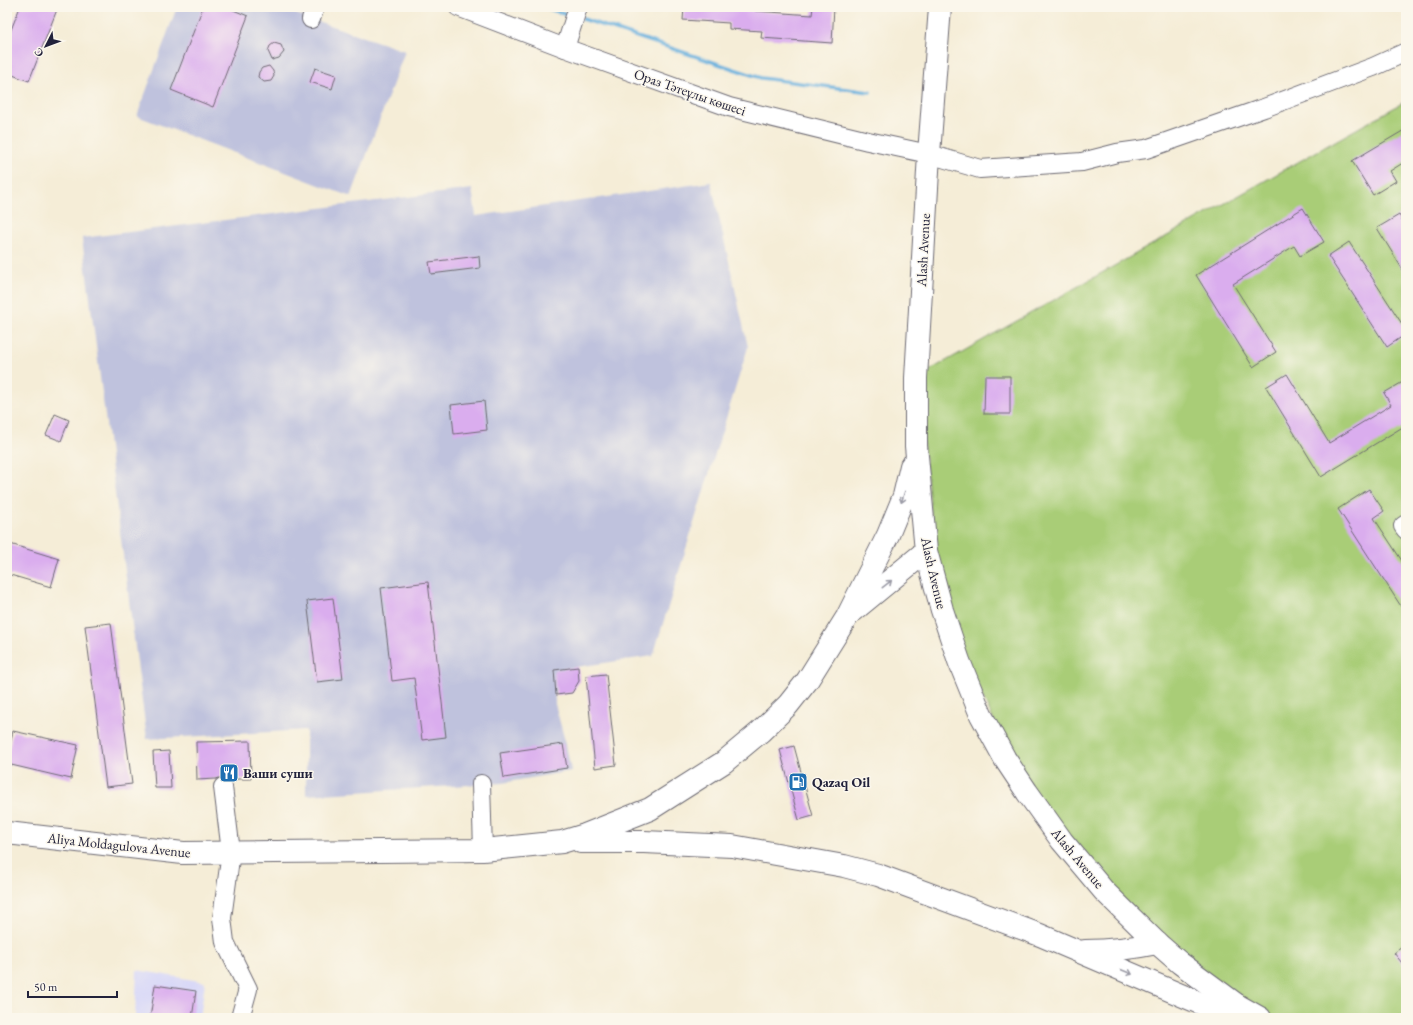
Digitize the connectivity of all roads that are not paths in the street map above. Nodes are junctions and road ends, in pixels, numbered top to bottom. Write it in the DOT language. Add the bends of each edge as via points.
graph roads {
  1 [pos="458,7"];
  2 [pos="578,7"];
  3 [pos="940,7"];
  4 [pos="565,48"];
  5 [pos="1406,52"];
  6 [pos="929,154"];
  7 [pos="916,446"];
  8 [pos="1406,524"];
  9 [pos="1406,530"];
  10 [pos="926,551"];
  11 [pos="846,617"];
  12 [pos="482,784"];
  13 [pos="223,788"];
  14 [pos="7,833"];
  15 [pos="562,842"];
  16 [pos="483,850"];
  17 [pos="231,852"];
  18 [pos="1157,943"];
  19 [pos="1078,951"];
  20 [pos="1237,1005"];
  21 [pos="240,1018"];
  22 [pos="1260,1018"];
  1 -- 4 [label="street, Ораз Тәтеұлы көшесі"];
  2 -- 4 [label="street"];
  3 -- 6 [label="main road, Alash Avenue"];
  4 -- 6 [label="street, Ораз Тәтеұлы көшесі" via="729,107"];
  5 -- 6 [label="street, Ораз Тәтеұлы көшесі" via="1264,108 1146,149 1082,162 980,169"];
  6 -- 7 [label="main road, Alash Avenue" via="916,378"];
  7 -- 10 [label="main road, Alash Avenue"];
  7 -- 11 [label="main road, one-way" via="904,496 888,535"];
  8 -- 9 [label="street" via="1403,526"];
  11 -- 10 [label="main road, one-way"];
  10 -- 18 [label="main road, Alash Avenue" via="942,610 960,661 981,715 1005,759 1062,841 1104,891"];
  11 -- 15 [label="main road" via="807,681 788,705 724,762 650,809"];
  12 -- 16 [label="street"];
  13 -- 17 [label="street"];
  14 -- 17 [label="main road, Aliya Moldagulova Avenue" via="184,852"];
  15 -- 16 [label="main road, Aliya Moldagulova Avenue"];
  15 -- 19 [label="main road" via="732,846 844,866 878,875"];
  16 -- 17 [label="main road, Aliya Moldagulova Avenue"];
  17 -- 21 [label="street" via="222,918 225,942 248,989"];
  18 -- 19 [label="main road" via="1109,951"];
  18 -- 20 [label="main road, Alash Avenue"];
  19 -- 20 [label="main road, one-way" via="1202,1004"];
  20 -- 22 [label="main road, Alash Avenue"];
}
